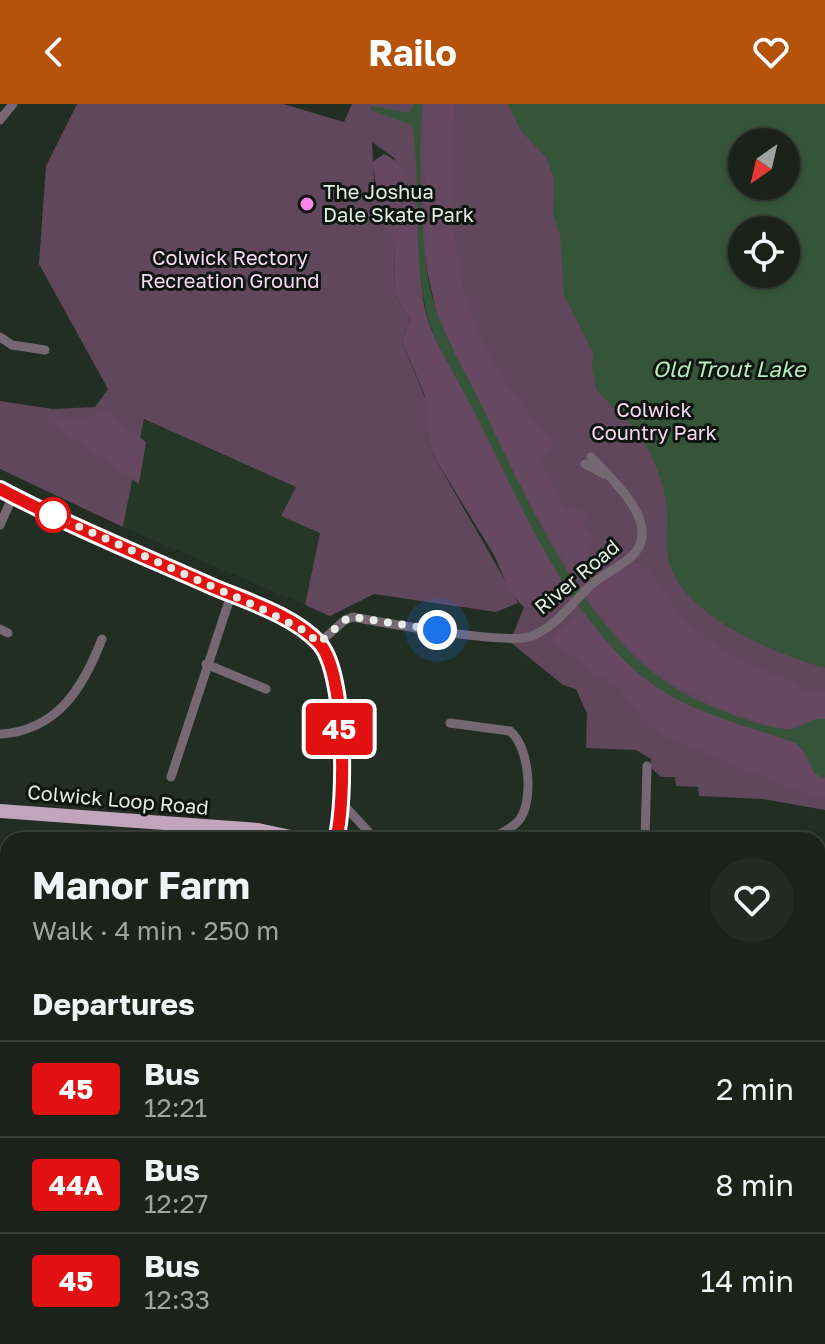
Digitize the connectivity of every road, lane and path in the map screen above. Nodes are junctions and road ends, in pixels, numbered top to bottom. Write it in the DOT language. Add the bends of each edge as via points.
graph roads {
  1 [pos="13,104"];
  2 [pos="0,120"];
  3 [pos="0,337"];
  4 [pos="45,350"];
  5 [pos="588,461"];
  6 [pos="0,489"];
  7 [pos="13,496"];
  8 [pos="0,525"];
  9 [pos="231,595"];
  10 [pos="102,639"];
  11 [pos="319,643"];
  12 [pos="206,664"];
  13 [pos="248,682"];
  14 [pos="266,689"];
  15 [pos="244,692"];
  16 [pos="450,723"];
  17 [pos="0,734"];
  18 [pos="175,764"];
  19 [pos="647,766"];
  20 [pos="186,768"];
  21 [pos="171,777"];
  22 [pos="646,777"];
  23 [pos="659,777"];
  24 [pos="342,803"];
  25 [pos="0,811"];
  26 [pos="232,829"];
  27 [pos="241,832"];
  28 [pos="267,832"];
  29 [pos="337,832"];
  30 [pos="369,832"];
  31 [pos="502,832"];
  32 [pos="645,832"];
  1 -- 2 [label="street"];
  3 -- 4 [label="street" via="12,345"];
  5 -- 11 [label="street, River Road" via="634,505 642,523 634,553 600,576 548,628 527,638 353,617"];
  6 -- 7 [label="street"];
  7 -- 8 [label="street"];
  7 -- 9 [label="street"];
  9 -- 11 [label="street"];
  9 -- 12 [label="street"];
  10 -- 17 [label="street" via="89,672 64,708 30,730"];
  11 -- 24 [label="street" via="338,689"];
  12 -- 13 [label="street"];
  12 -- 18 [label="street"];
  13 -- 14 [label="street"];
  13 -- 15 [label="street"];
  16 -- 31 [label="street" via="510,731 525,749 524,812 517,824"];
  18 -- 20 [label="street"];
  18 -- 21 [label="street"];
  19 -- 22 [label="street"];
  22 -- 23 [label="street"];
  22 -- 32 [label="street"];
  24 -- 29 [label="street"];
  24 -- 30 [label="street"];
  25 -- 26 [label="main road, Colwick Loop Road"];
  26 -- 27 [label="main road, Colwick Loop Road"];
  26 -- 28 [label="main road, Colwick Loop Road"];
}
